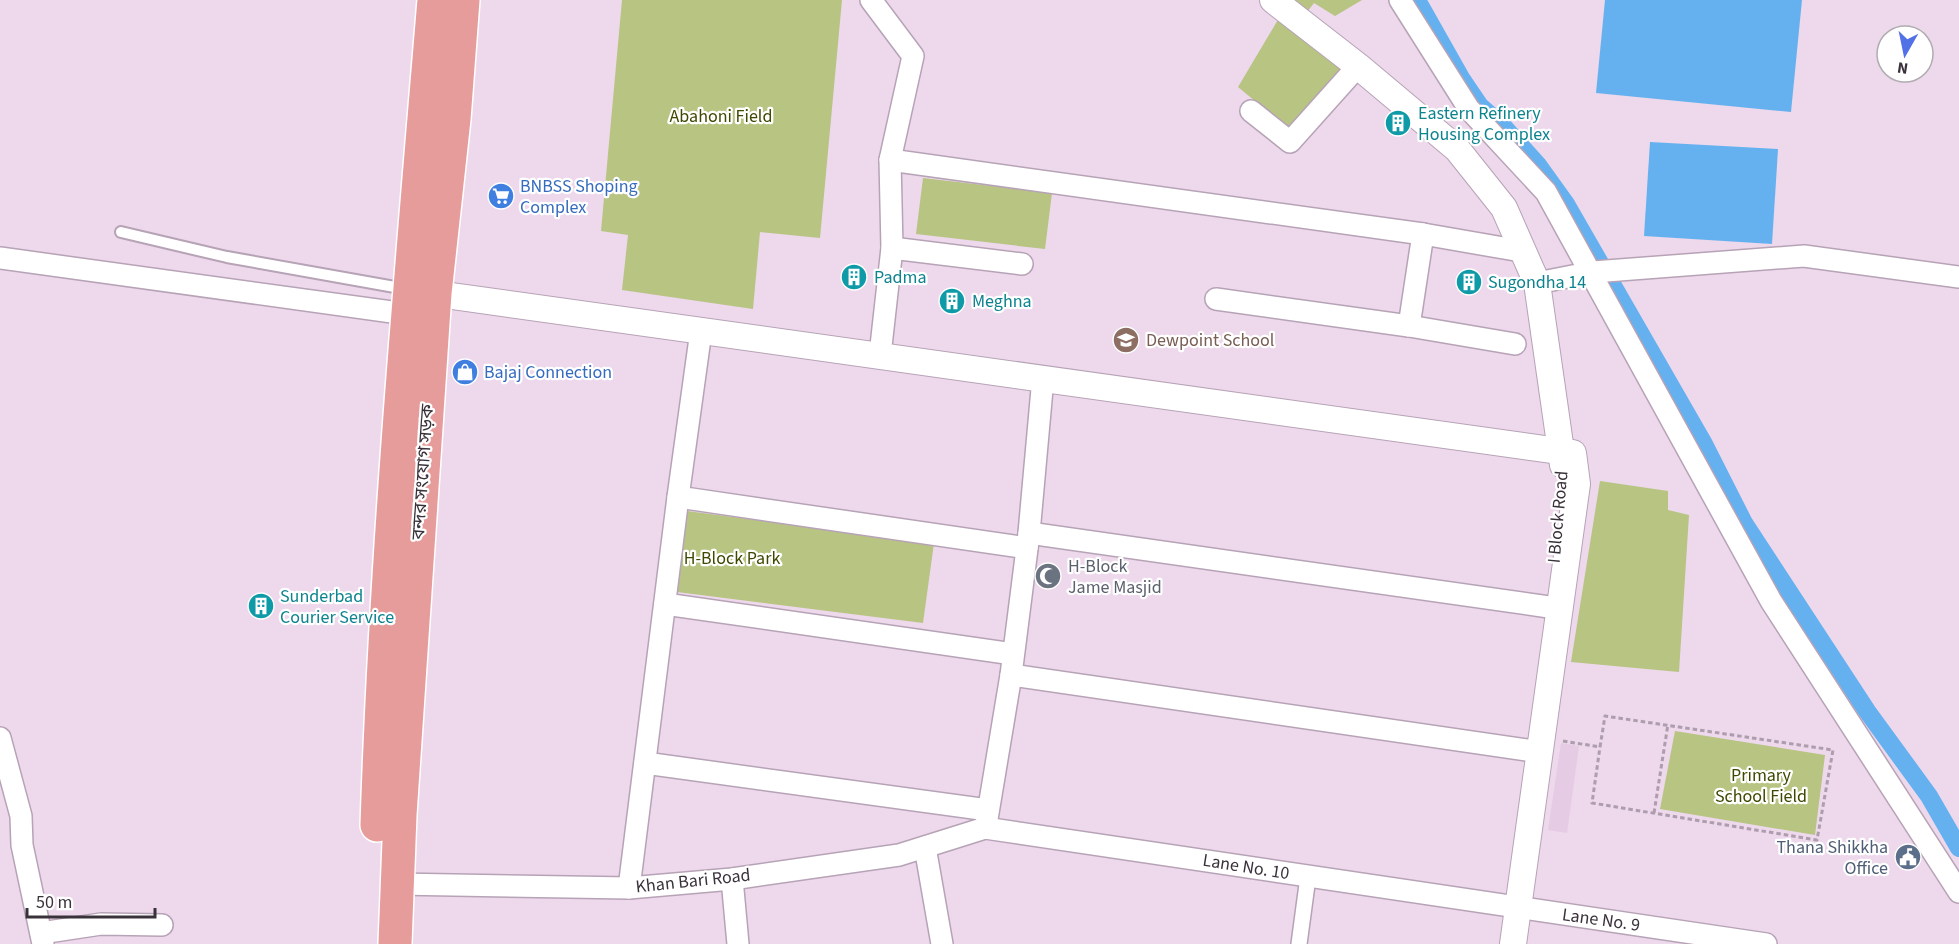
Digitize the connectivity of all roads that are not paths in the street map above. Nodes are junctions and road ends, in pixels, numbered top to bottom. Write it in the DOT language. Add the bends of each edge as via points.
graph roads {
  1 [pos="434,0"];
  2 [pos="463,0"];
  3 [pos="871,0"];
  4 [pos="1274,0"];
  5 [pos="1400,0"];
  6 [pos="1359,66"];
  7 [pos="1251,111"];
  8 [pos="890,160"];
  9 [pos="121,232"];
  10 [pos="1423,234"];
  11 [pos="892,248"];
  12 [pos="1521,251"];
  13 [pos="0,258"];
  14 [pos="1022,264"];
  15 [pos="1593,272"];
  16 [pos="1959,277"];
  17 [pos="1537,284"];
  18 [pos="1216,299"];
  19 [pos="421,304"];
  20 [pos="1409,326"];
  21 [pos="701,331"];
  22 [pos="1515,344"];
  23 [pos="880,355"];
  24 [pos="1043,378"];
  25 [pos="1562,450"];
  26 [pos="678,497"];
  27 [pos="1028,541"];
  28 [pos="665,604"];
  29 [pos="1550,607"];
  30 [pos="1014,654"];
  31 [pos="1011,675"];
  32 [pos="0,738"];
  33 [pos="1534,744"];
  34 [pos="645,763"];
  35 [pos="986,819"];
  36 [pos="925,847"];
  37 [pos="1308,876"];
  38 [pos="732,879"];
  39 [pos="396,884"];
  40 [pos="629,888"];
  41 [pos="1959,892"];
  42 [pos="1512,907"];
  43 [pos="162,925"];
  44 [pos="42,938"];
  45 [pos="1729,941"];
  46 [pos="375,944"];
  47 [pos="395,944"];
  48 [pos="738,944"];
  49 [pos="942,944"];
  50 [pos="1299,944"];
  51 [pos="1501,944"];
  52 [pos="1513,944"];
  53 [pos="1766,944"];
  1 -- 19 [label="highway, বন্দর সংযোগ সড়ক"];
  2 -- 19 [label="highway, বন্দর সংযোগ সড়ক" via="454,119"];
  3 -- 8 [label="street" via="913,56"];
  4 -- 6 [label="street"];
  5 -- 15 [label="street" via="1469,110 1546,192"];
  6 -- 7 [label="street" via="1290,142"];
  6 -- 12 [label="street" via="1457,149 1504,208"];
  8 -- 10 [label="street"];
  8 -- 11 [label="street"];
  9 -- 19 [label="lane"];
  10 -- 12 [label="street"];
  10 -- 20 [label="street"];
  11 -- 14 [label="street"];
  11 -- 23 [label="street"];
  12 -- 17 [label="street"];
  13 -- 19 [label="street"];
  15 -- 16 [label="street" via="1803,256"];
  15 -- 17 [label="street"];
  15 -- 41 [label="street" via="1771,602"];
  17 -- 25 [label="street"];
  18 -- 20 [label="street"];
  19 -- 21 [label="street"];
  19 -- 39 [label="highway, বন্দর সংযোগ সড়ক"];
  19 -- 46 [label="highway, বন্দর সংযোগ সড়ক" via="380,731"];
  20 -- 22 [label="street"];
  21 -- 23 [label="street"];
  21 -- 26 [label="street"];
  23 -- 24 [label="street"];
  24 -- 25 [label="street"];
  24 -- 27 [label="street"];
  25 -- 29 [label="street, I Block Road" via="1565,482"];
  25 -- 33 [label="street, I Block Road" via="1573,453 1577,484"];
  26 -- 27 [label="street"];
  26 -- 28 [label="street"];
  27 -- 29 [label="street"];
  27 -- 30 [label="street"];
  28 -- 30 [label="street"];
  28 -- 34 [label="street"];
  29 -- 33 [label="street, I Block Road"];
  30 -- 31 [label="street"];
  31 -- 33 [label="street"];
  31 -- 35 [label="street"];
  32 -- 44 [label="street" via="21,816 22,845"];
  33 -- 42 [label="street, I Block Road"];
  34 -- 35 [label="street, Lane No. 10"];
  34 -- 40 [label="street"];
  35 -- 36 [label="street, Khan Bari Road"];
  35 -- 37 [label="street, Lane No. 10"];
  36 -- 38 [label="street, Khan Bari Road" via="899,855"];
  36 -- 49 [label="street"];
  37 -- 42 [label="street, Lane No. 10"];
  37 -- 50 [label="street"];
  38 -- 40 [label="street, Khan Bari Road"];
  38 -- 48 [label="street"];
  39 -- 40 [label="street, Khan Bari Road"];
  39 -- 47 [label="highway, বন্দর সংযোগ সড়ক"];
  42 -- 45 [label="street, Lane No. 9"];
  42 -- 51 [label="street, I Block Road"];
  42 -- 52 [label="street, I Block Road"];
  43 -- 44 [label="street" via="101,924"];
  45 -- 53 [label="street, Lane No. 9"];
}
